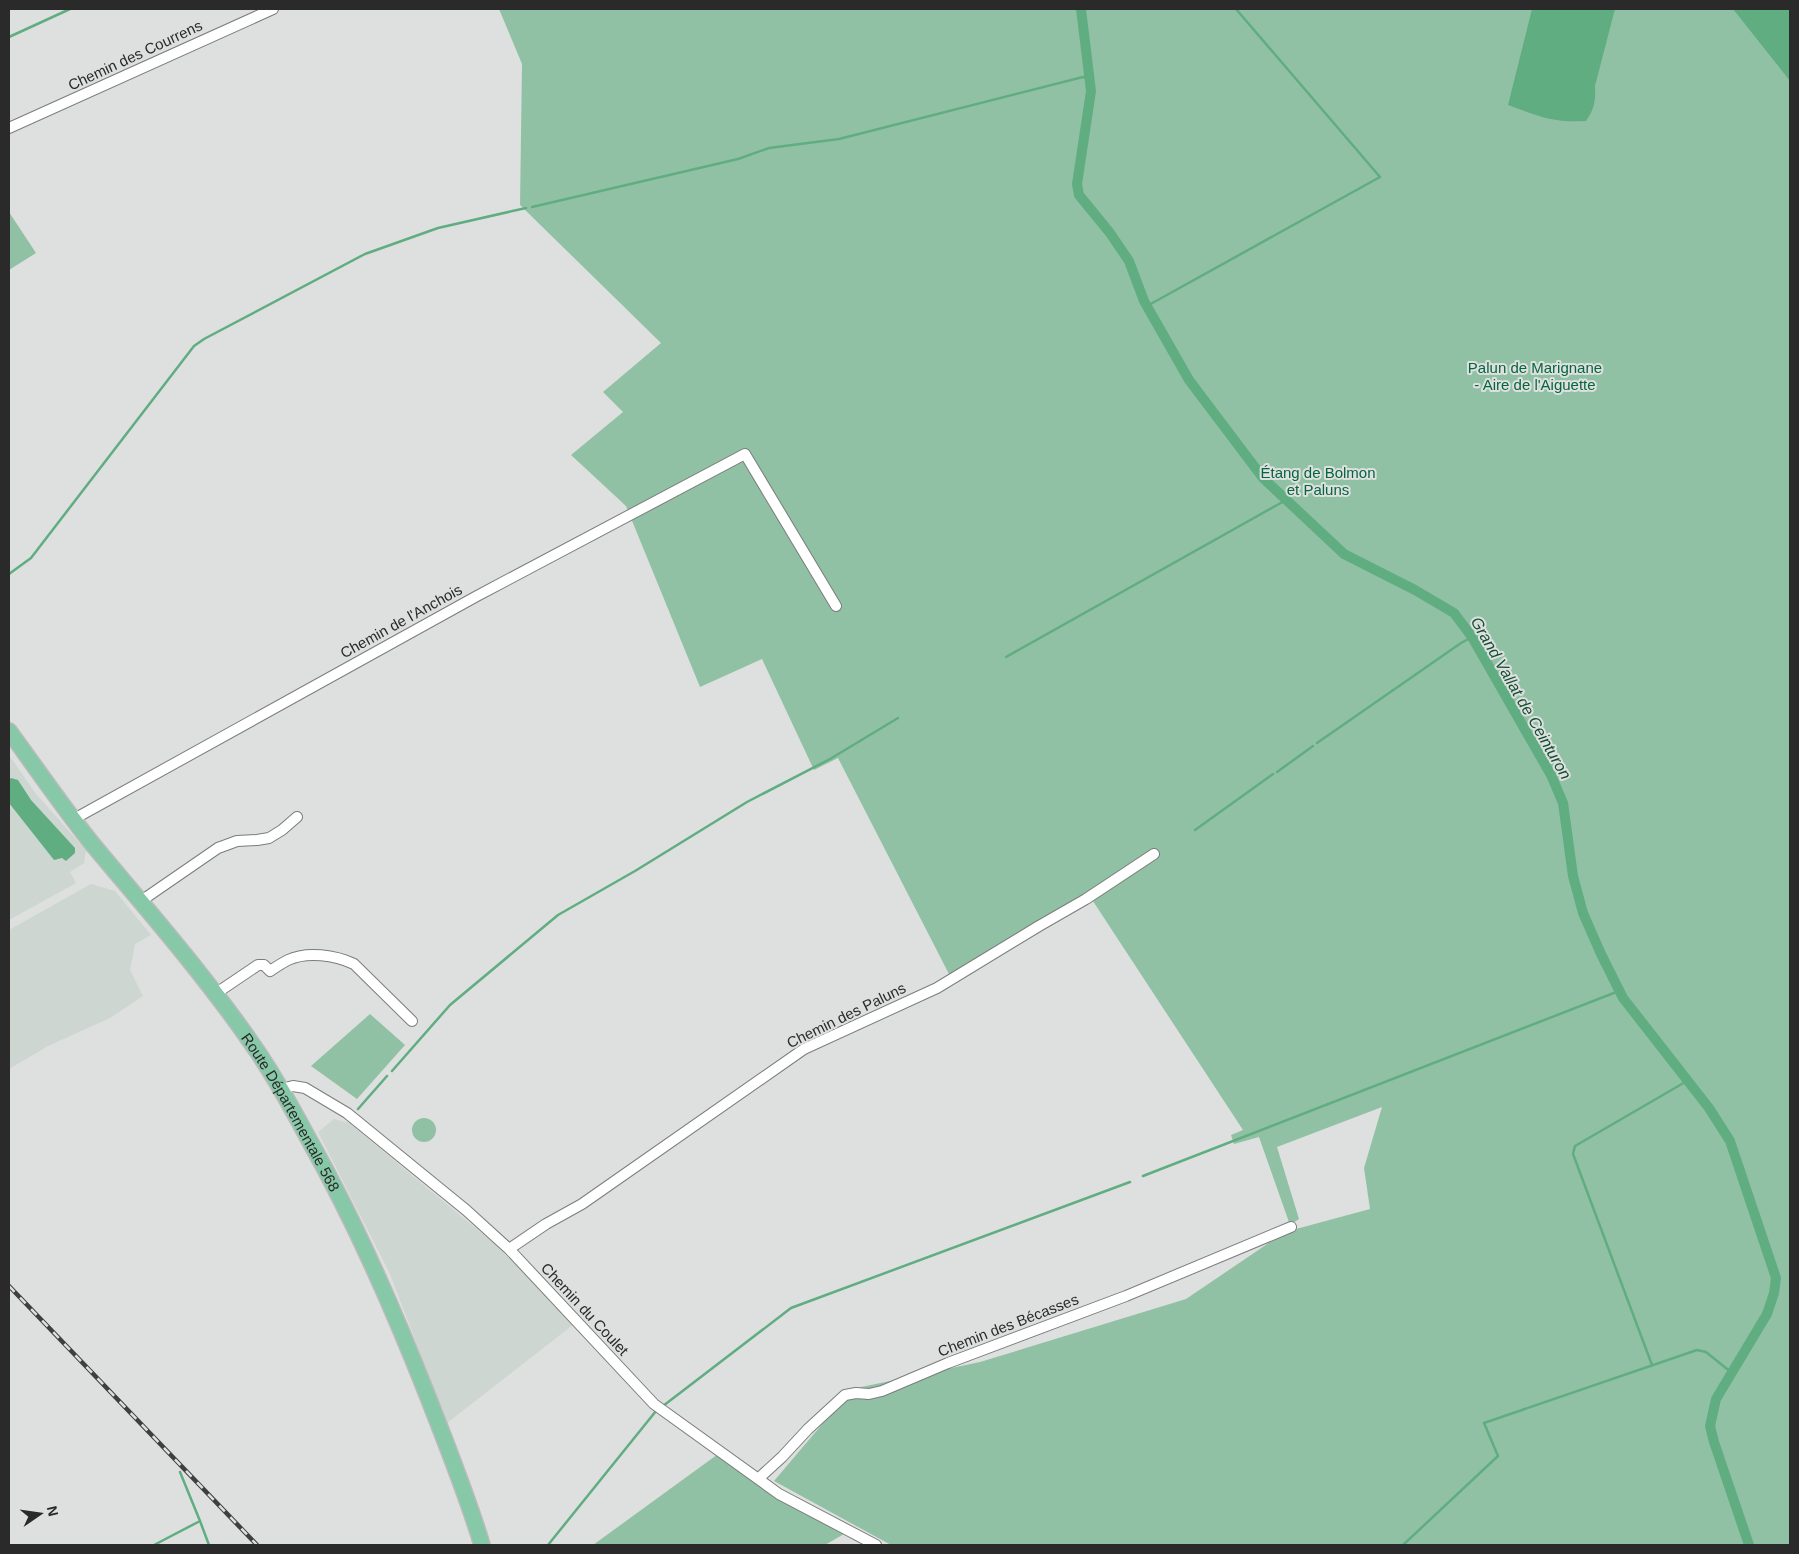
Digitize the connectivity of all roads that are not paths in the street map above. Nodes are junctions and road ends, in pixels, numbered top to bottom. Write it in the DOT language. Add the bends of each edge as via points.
graph roads {
  1 [pos="273,9"];
  2 [pos="9,128"];
  3 [pos="836,606"];
  4 [pos="9,731"];
  5 [pos="297,817"];
  6 [pos="74,819"];
  7 [pos="1154,854"];
  8 [pos="141,901"];
  9 [pos="215,994"];
  10 [pos="412,1021"];
  11 [pos="281,1089"];
  12 [pos="1291,1226"];
  13 [pos="509,1250"];
  14 [pos="759,1478"];
  15 [pos="482,1545"];
  16 [pos="876,1545"];
  1 -- 2 [label="street, Chemin des Courrens"];
  3 -- 6 [label="street, Chemin de l'Anchois" via="745,454 477,596"];
  4 -- 6 [label="main road, Route Départementale 568"];
  5 -- 8 [label="street" via="268,838 237,841 218,848"];
  6 -- 8 [label="main road, Route Départementale 568"];
  7 -- 13 [label="street, Chemin des Paluns" via="1086,899 937,988 804,1049 582,1204"];
  8 -- 9 [label="main road, Route Départementale 568"];
  9 -- 10 [label="street" via="258,965 264,965 270,971 295,958 329,956 354,964"];
  9 -- 11 [label="main road, Route Départementale 568"];
  11 -- 13 [label="street, Chemin du Coulet" via="305,1088 348,1113 466,1210"];
  11 -- 15 [label="main road, Route Départementale 568" via="328,1172 380,1278 452,1458"];
  12 -- 14 [label="street, Chemin des Bécasses" via="1126,1296 882,1391 846,1395"];
  13 -- 14 [label="street, Chemin du Coulet" via="654,1404"];
  14 -- 16 [label="street, Chemin du Coulet" via="779,1494"];
}
